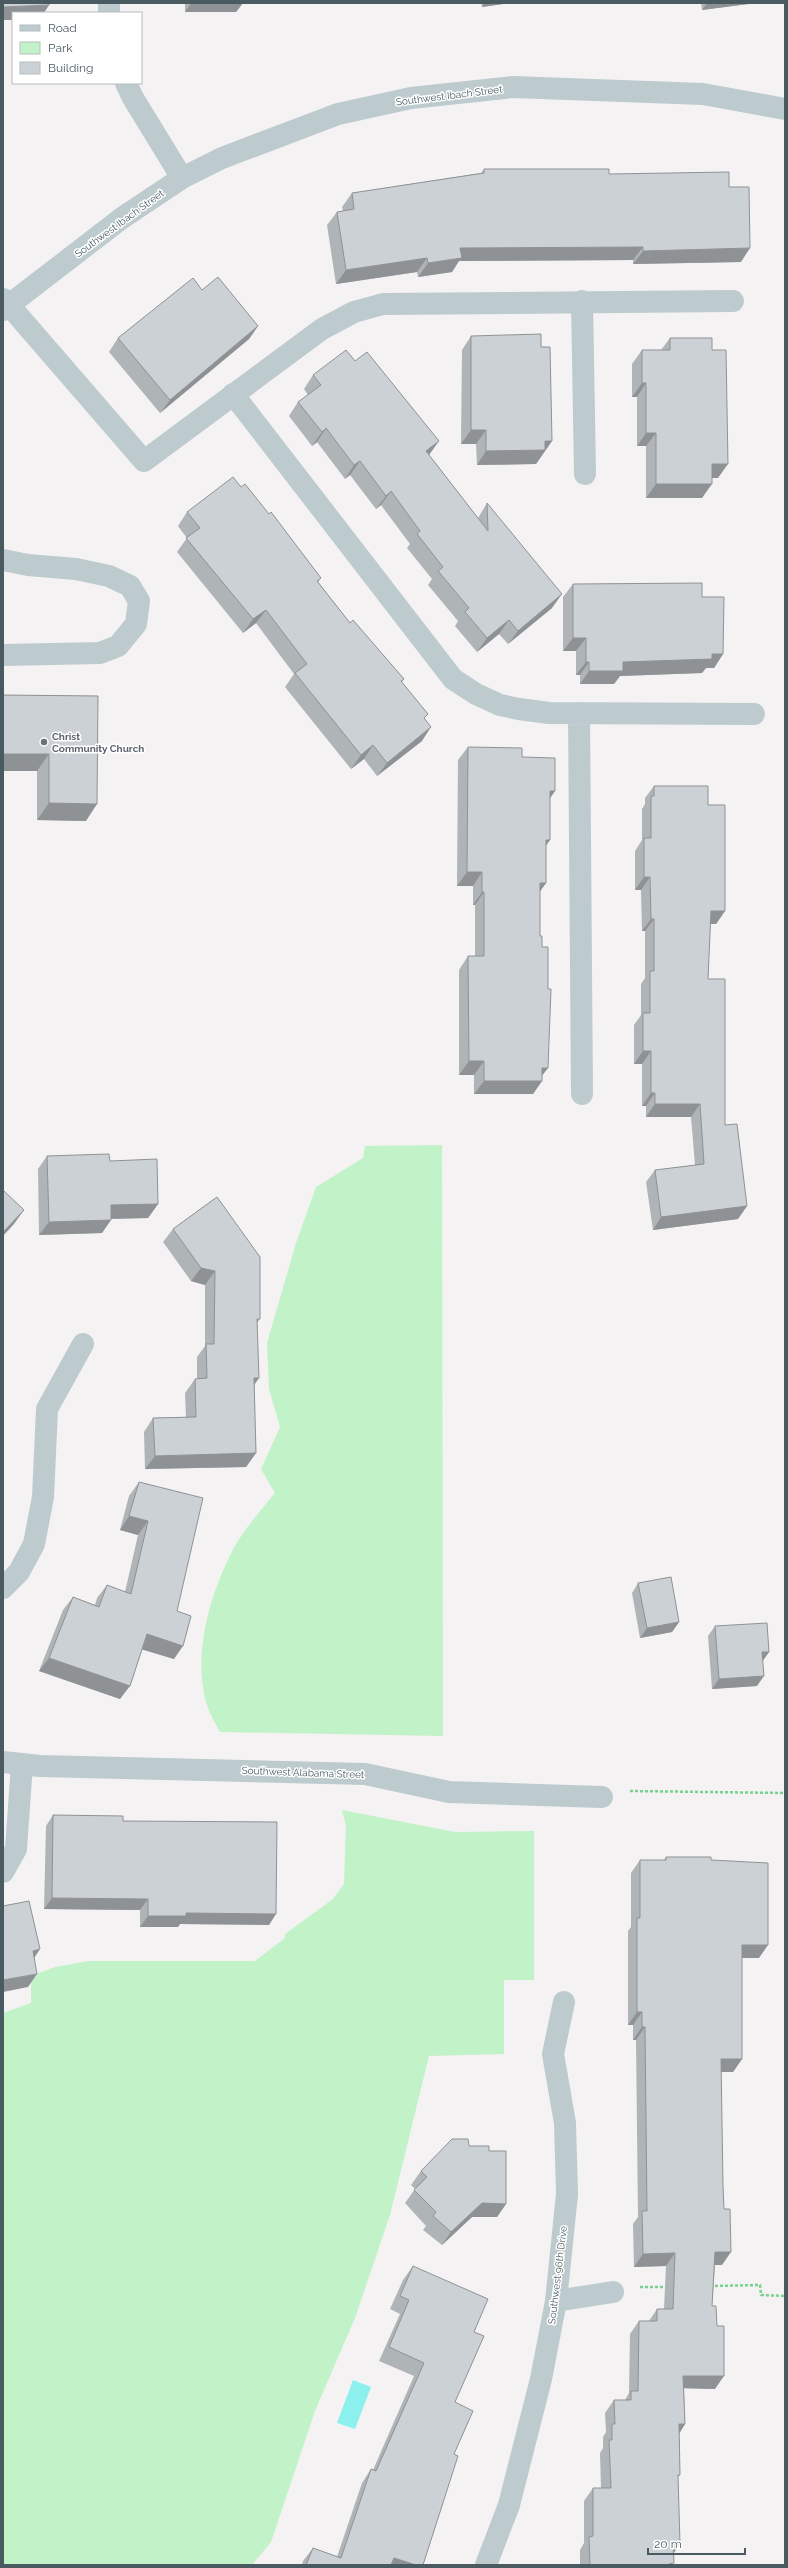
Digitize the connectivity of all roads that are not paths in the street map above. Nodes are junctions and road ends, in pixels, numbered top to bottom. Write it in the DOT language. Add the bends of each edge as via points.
graph roads {
  1 [pos="126,84"];
  2 [pos="785,109"];
  3 [pos="182,178"];
  4 [pos="733,301"];
  5 [pos="582,302"];
  6 [pos="5,305"];
  7 [pos="233,394"];
  8 [pos="585,474"];
  9 [pos="3,560"];
  10 [pos="3,655"];
  11 [pos="579,713"];
  12 [pos="754,714"];
  13 [pos="582,1094"];
  14 [pos="83,1344"];
  15 [pos="3,1588"];
  16 [pos="12,1763"];
  17 [pos="602,1797"];
  18 [pos="3,1872"];
  19 [pos="564,2002"];
  20 [pos="613,2292"];
  21 [pos="556,2301"];
  22 [pos="486,2565"];
  1 -- 3 [label="street"];
  2 -- 3 [label="street, Southwest Ibach Street" via="703,94 513,87 476,90 411,98 338,114 222,158"];
  3 -- 6 [label="street, Southwest Ibach Street" via="127,215"];
  4 -- 5 [label="street"];
  5 -- 7 [label="street" via="383,304 337,319"];
  5 -- 8 [label="street"];
  6 -- 7 [label="street" via="144,461"];
  7 -- 11 [label="street" via="453,679 500,705 549,712"];
  9 -- 10 [label="street" via="109,576 130,586 139,601 136,624 118,646 100,653"];
  11 -- 12 [label="street"];
  11 -- 13 [label="street"];
  14 -- 15 [label="street" via="47,1409 43,1497 34,1544 19,1572"];
  16 -- 17 [label="street, Southwest Alabama Street" via="365,1774 449,1792"];
  16 -- 18 [label="street" via="16,1849"];
  19 -- 21 [label="street, Southwest 96th Drive" via="553,2054 565,2123 567,2194"];
  20 -- 21 [label="street"];
  21 -- 22 [label="street, Southwest 96th Drive" via="541,2379 509,2505"];
}
